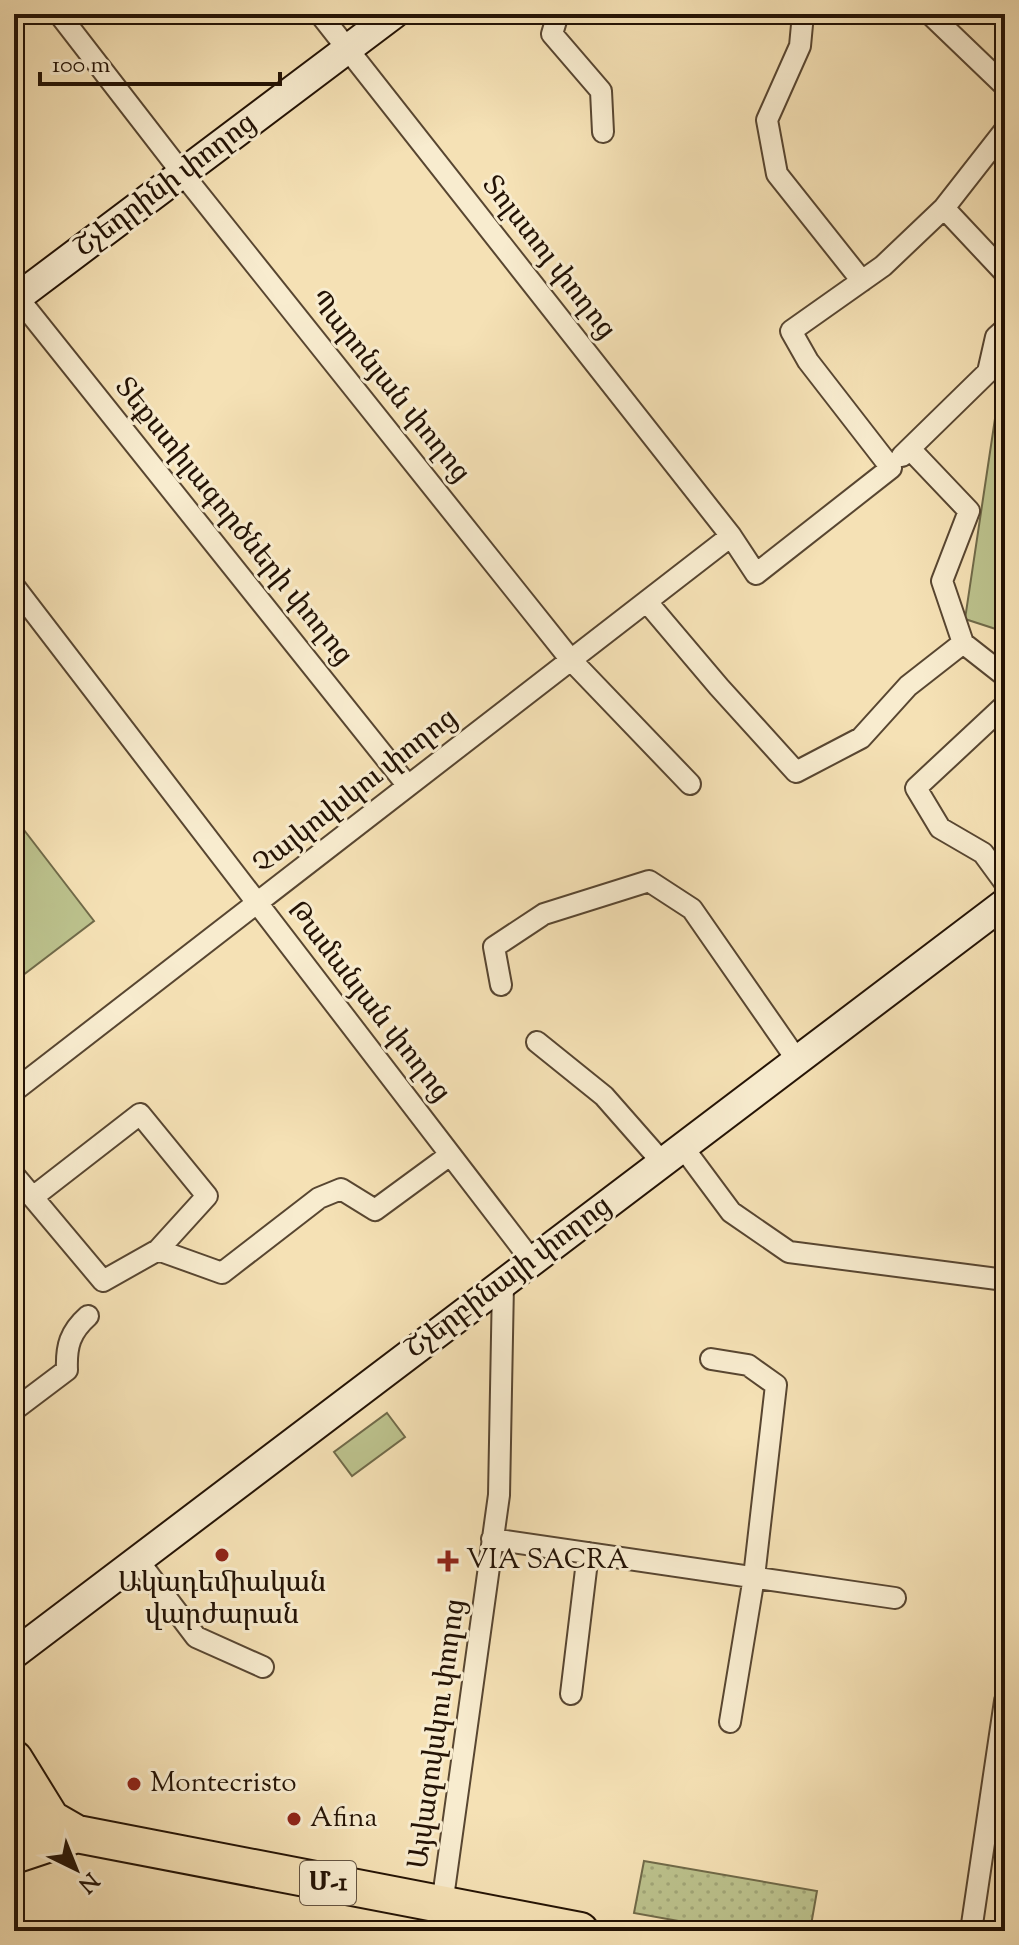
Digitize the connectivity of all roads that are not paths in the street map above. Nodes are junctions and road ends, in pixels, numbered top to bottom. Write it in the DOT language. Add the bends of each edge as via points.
graph roads {
  1 [pos="59,14"];
  2 [pos="320,14"];
  3 [pos="394,14"];
  4 [pos="558,14"];
  5 [pos="803,14"];
  6 [pos="930,14"];
  7 [pos="348,48"];
  8 [pos="1005,86"];
  9 [pos="1005,130"];
  10 [pos="603,132"];
  11 [pos="182,173"];
  12 [pos="944,208"];
  13 [pos="1005,273"];
  14 [pos="862,281"];
  15 [pos="15,297"];
  16 [pos="1005,329"];
  17 [pos="910,449"];
  18 [pos="891,468"];
  19 [pos="731,536"];
  20 [pos="14,586"];
  21 [pos="647,602"];
  22 [pos="963,643"];
  23 [pos="571,660"];
  24 [pos="1005,676"];
  25 [pos="1005,705"];
  26 [pos="690,784"];
  27 [pos="408,786"];
  28 [pos="1005,883"];
  29 [pos="1005,903"];
  30 [pos="257,904"];
  31 [pos="501,985"];
  32 [pos="537,1042"];
  33 [pos="797,1060"];
  34 [pos="14,1091"];
  35 [pos="672,1154"];
  36 [pos="450,1155"];
  37 [pos="14,1175"];
  38 [pos="33,1197"];
  39 [pos="158,1250"];
  40 [pos="532,1261"];
  41 [pos="1005,1280"];
  42 [pos="503,1284"];
  43 [pos="88,1316"];
  44 [pos="711,1359"];
  45 [pos="14,1410"];
  46 [pos="492,1539"];
  47 [pos="588,1553"];
  48 [pos="137,1559"];
  49 [pos="754,1577"];
  50 [pos="895,1598"];
  51 [pos="14,1654"];
  52 [pos="263,1667"];
  53 [pos="571,1694"];
  54 [pos="1005,1701"];
  55 [pos="730,1722"];
  56 [pos="14,1759"];
  57 [pos="14,1813"];
  58 [pos="64,1826"];
  59 [pos="14,1855"];
  60 [pos="442,1905"];
  61 [pos="575,1931"];
  62 [pos="971,1931"];
  1 -- 11 [label="street, Պարոնյան փողոց"];
  2 -- 7 [label="street, Տոլստոյ փողոց"];
  3 -- 7 [label="street, Շչեդրինի փողոց"];
  4 -- 10 [label="street" via="552,34 601,91"];
  5 -- 14 [label="street" via="800,46 767,120 777,174"];
  6 -- 8 [label="street"];
  7 -- 11 [label="street, Շչեդրինի փողոց"];
  7 -- 19 [label="street, Տոլստոյ փողոց"];
  9 -- 12 [label="street"];
  11 -- 15 [label="street, Շչեդրինի փողոց"];
  11 -- 23 [label="street, Պարոնյան փողոց"];
  12 -- 13 [label="street"];
  12 -- 14 [label="street"];
  14 -- 18 [label="street" via="791,331"];
  15 -- 27 [label="street, Տեքստիլագործների փողոց"];
  16 -- 17 [label="street" via="996,337 988,372"];
  17 -- 18 [label="street"];
  17 -- 22 [label="street" via="969,511 942,581"];
  18 -- 19 [label="street, Տոլստոյ փողոց" via="756,574"];
  19 -- 21 [label="street, Չայկովսկու փողոց"];
  20 -- 30 [label="street, Թամանյան փողոց"];
  21 -- 22 [label="street" via="796,772 861,738 908,686"];
  21 -- 23 [label="street, Չայկովսկու փողոց"];
  22 -- 24 [label="street"];
  23 -- 26 [label="street, Պարոնյան փողոց"];
  23 -- 27 [label="street, Չայկովսկու փողոց"];
  25 -- 28 [label="street" via="916,788 940,828 983,853"];
  27 -- 30 [label="street, Չայկովսկու փողոց"];
  29 -- 33 [label="street, Շչերբինայի փողոց"];
  30 -- 34 [label="street, Չայկովսկու փողոց"];
  30 -- 36 [label="street, Թամանյան փողոց"];
  31 -- 33 [label="street" via="494,947 544,914 649,881 692,909"];
  32 -- 35 [label="street"];
  33 -- 35 [label="street, Շչերբինայի փողոց"];
  35 -- 40 [label="street, Շչերբինայի փողոց"];
  35 -- 41 [label="street" via="731,1212 789,1252"];
  36 -- 39 [label="street" via="375,1210 341,1189 319,1198 222,1273"];
  36 -- 40 [label="street, Թամանյան փողոց"];
  37 -- 38 [label="street"];
  38 -- 39 [label="street" via="103,1281"];
  38 -- 39 [label="street" via="140,1114 207,1196"];
  40 -- 42 [label="street, Շչերբինայի փողոց"];
  42 -- 46 [label="street, Այվազովսկու փողոց" via="499,1495"];
  42 -- 48 [label="street, Շչերբինայի փողոց"];
  43 -- 45 [label="street" via="72,1333 67,1370"];
  44 -- 49 [label="street" via="748,1365 776,1385"];
  46 -- 47 [label="street"];
  46 -- 60 [label="street, Այվազովսկու փողոց"];
  47 -- 49 [label="street"];
  47 -- 53 [label="street"];
  48 -- 51 [label="street, Շչերբինայի փողոց"];
  48 -- 52 [label="street" via="196,1637"];
  49 -- 50 [label="street"];
  49 -- 55 [label="street"];
  54 -- 62 [label="street"];
  56 -- 58 [label="highway"];
  57 -- 58 [label="highway, Մ-1"];
  58 -- 59 [label="highway, Մ-1"];
  58 -- 60 [label="highway, Մ-1"];
  60 -- 61 [label="highway, Մ-1"];
}
